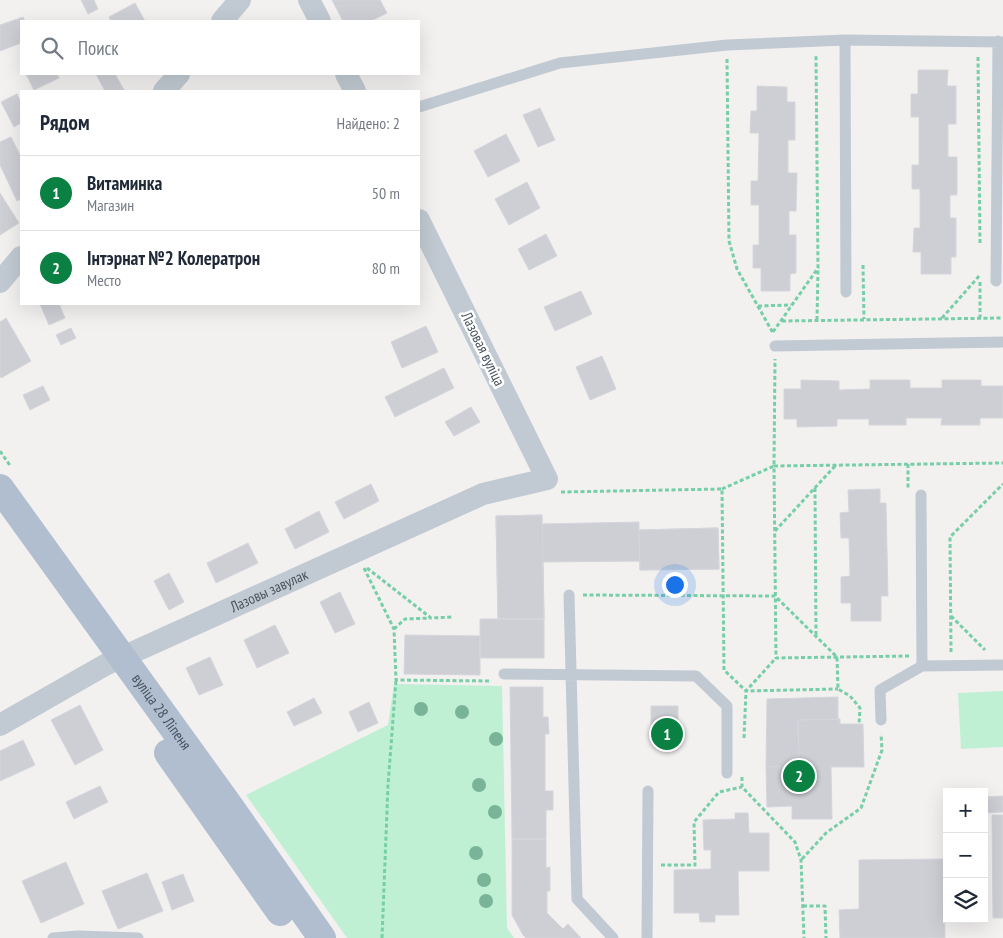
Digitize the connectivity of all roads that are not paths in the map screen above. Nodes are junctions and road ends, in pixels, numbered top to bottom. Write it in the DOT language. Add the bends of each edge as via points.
graph roads {
  1 [pos="240,0"];
  2 [pos="309,0"];
  3 [pos="223,20"];
  4 [pos="319,20"];
  5 [pos="1000,42"];
  6 [pos="845,46"];
  7 [pos="178,75"];
  8 [pos="347,75"];
  9 [pos="165,90"];
  10 [pos="354,90"];
  11 [pos="420,108"];
  12 [pos="420,222"];
  13 [pos="20,258"];
  14 [pos="996,280"];
  15 [pos="0,282"];
  16 [pos="846,292"];
  17 [pos="1003,342"];
  18 [pos="775,346"];
  19 [pos="550,485"];
  20 [pos="0,488"];
  21 [pos="921,495"];
  22 [pos="0,518"];
  23 [pos="569,595"];
  24 [pos="922,661"];
  25 [pos="114,662"];
  26 [pos="1003,665"];
  27 [pos="504,674"];
  28 [pos="571,674"];
  29 [pos="881,720"];
  30 [pos="0,725"];
  31 [pos="727,773"];
  32 [pos="648,791"];
  33 [pos="53,938"];
  34 [pos="138,938"];
  35 [pos="299,938"];
  36 [pos="322,938"];
  37 [pos="613,938"];
  38 [pos="648,938"];
  1 -- 3 [label="street"];
  2 -- 4 [label="street"];
  5 -- 6 [label="lane"];
  5 -- 14 [label="lane"];
  6 -- 11 [label="lane" via="711,46 560,62"];
  6 -- 16 [label="lane"];
  7 -- 9 [label="street"];
  8 -- 10 [label="street"];
  12 -- 19 [label="street, Лазовая вуліца"];
  13 -- 15 [label="street"];
  17 -- 18 [label="lane"];
  19 -- 25 [label="street, Лазовы завулак" via="483,494"];
  20 -- 25 [label="main road, вуліца 28 Ліпеня"];
  21 -- 24 [label="lane"];
  22 -- 25 [label="main road, вуліца 28 Ліпеня"];
  23 -- 28 [label="lane"];
  24 -- 26 [label="lane"];
  24 -- 29 [label="lane" via="880,690"];
  25 -- 30 [label="street, Лазовы завулак"];
  25 -- 35 [label="main road, вуліца 28 Ліпеня"];
  25 -- 36 [label="main road, вуліца 28 Ліпеня" via="228,804"];
  27 -- 28 [label="lane"];
  28 -- 31 [label="lane" via="696,676 727,706"];
  28 -- 37 [label="lane" via="577,899"];
  32 -- 38 [label="lane"];
  33 -- 34 [label="lane"];
}
